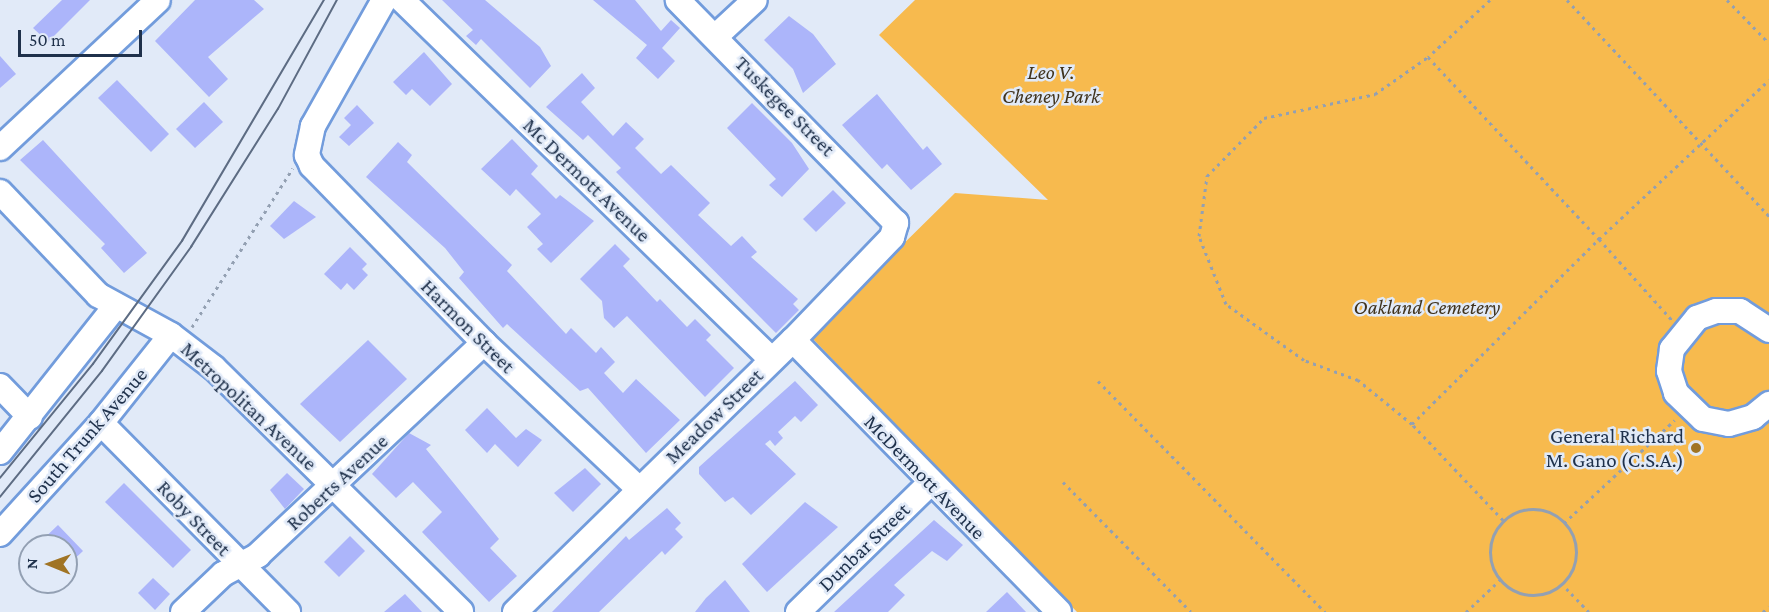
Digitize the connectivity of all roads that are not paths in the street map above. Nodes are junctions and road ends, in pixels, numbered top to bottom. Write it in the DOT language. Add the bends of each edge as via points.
graph roads {
  1 [pos="158,0"];
  2 [pos="384,0"];
  3 [pos="402,0"];
  4 [pos="678,0"];
  5 [pos="755,0"];
  6 [pos="715,37"];
  7 [pos="0,147"];
  8 [pos="0,192"];
  9 [pos="891,212"];
  10 [pos="115,307"];
  11 [pos="1769,330"];
  12 [pos="182,331"];
  13 [pos="793,340"];
  14 [pos="484,343"];
  15 [pos="772,360"];
  16 [pos="0,386"];
  17 [pos="1768,408"];
  18 [pos="30,417"];
  19 [pos="101,423"];
  20 [pos="0,452"];
  21 [pos="930,483"];
  22 [pos="334,486"];
  23 [pos="639,489"];
  24 [pos="0,534"];
  25 [pos="240,565"];
  26 [pos="183,612"];
  27 [pos="288,612"];
  28 [pos="461,612"];
  29 [pos="515,612"];
  30 [pos="798,612"];
  31 [pos="1059,612"];
  1 -- 7 [label="street"];
  2 -- 14 [label="street, Harmon Street" via="313,126 307,155"];
  3 -- 15 [label="street, Mc Dermott Avenue"];
  4 -- 6 [label="street, Tuskegee Street"];
  5 -- 6 [label="street"];
  6 -- 9 [label="street, Tuskegee Street"];
  8 -- 10 [label="street, Metropolitan Avenue"];
  9 -- 13 [label="street, Meadow Street" via="896,224 892,237"];
  10 -- 12 [label="street, Metropolitan Avenue"];
  10 -- 18 [label="street"];
  11 -- 17 [label="street" via="1740,311 1716,311 1682,331 1670,371 1687,408 1703,419 1729,424"];
  12 -- 19 [label="street, South Trunk Avenue"];
  12 -- 22 [label="street, Metropolitan Avenue" via="214,368"];
  13 -- 15 [label="street, Meadow Street"];
  13 -- 21 [label="street, McDermott Avenue"];
  14 -- 22 [label="street, Roberts Avenue"];
  14 -- 23 [label="street, Harmon Street"];
  15 -- 23 [label="street, Meadow Street"];
  16 -- 18 [label="street"];
  18 -- 20 [label="street"];
  19 -- 24 [label="street, South Trunk Avenue"];
  19 -- 25 [label="street, Roby Street"];
  21 -- 30 [label="street, Dunbar Street"];
  21 -- 31 [label="street, McDermott Avenue"];
  22 -- 25 [label="street, Roberts Avenue"];
  22 -- 28 [label="street, Metropolitan Avenue"];
  23 -- 29 [label="street, Meadow Street"];
  25 -- 26 [label="street, Roberts Avenue"];
  25 -- 27 [label="street, Roby Street"];
}
